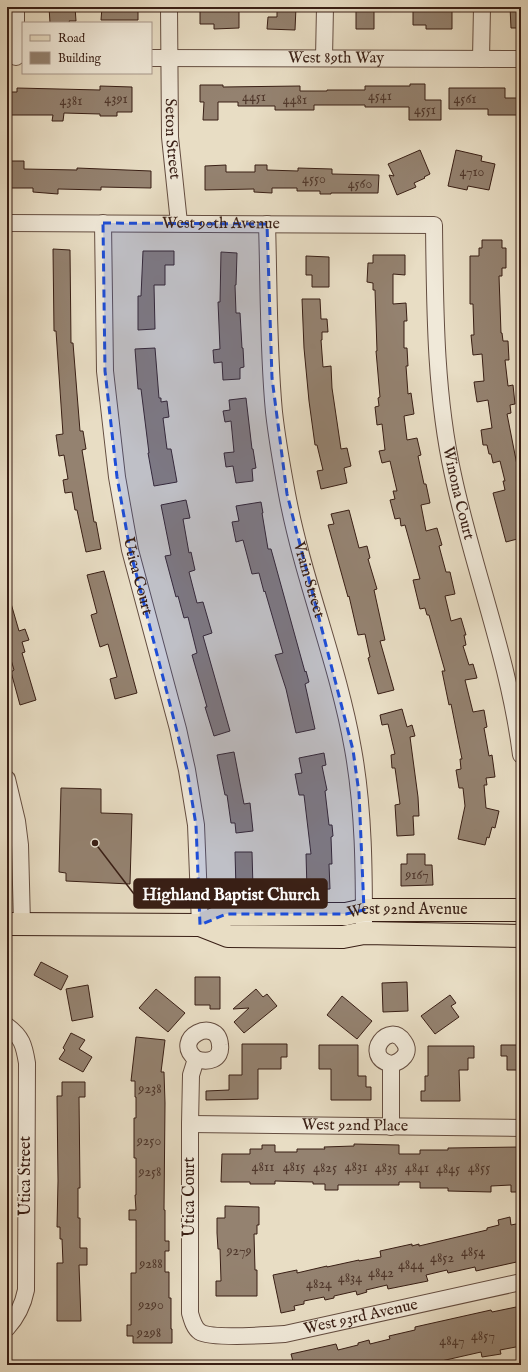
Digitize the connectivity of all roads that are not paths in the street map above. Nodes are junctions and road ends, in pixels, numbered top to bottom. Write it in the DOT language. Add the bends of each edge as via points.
graph roads {
  1 [pos="16,7"];
  2 [pos="169,7"];
  3 [pos="324,7"];
  4 [pos="482,7"];
  5 [pos="15,57"];
  6 [pos="152,58"];
  7 [pos="168,58"];
  8 [pos="324,58"];
  9 [pos="481,59"];
  10 [pos="521,59"];
  11 [pos="7,223"];
  12 [pos="103,223"];
  13 [pos="179,223"];
  14 [pos="267,224"];
  15 [pos="434,225"];
  16 [pos="521,755"];
  17 [pos="7,779"];
  18 [pos="364,910"];
  19 [pos="521,910"];
  20 [pos="15,924"];
  21 [pos="200,925"];
  22 [pos="364,933"];
  23 [pos="521,936"];
  24 [pos="7,1026"];
  25 [pos="196,1059"];
  26 [pos="391,1064"];
  27 [pos="190,1124"];
  28 [pos="391,1127"];
  29 [pos="521,1128"];
  30 [pos="521,1282"];
  31 [pos="7,1328"];
  32 [pos="200,1332"];
  1 -- 5 [label="street"];
  2 -- 7 [label="street, Seton Street"];
  3 -- 8 [label="street"];
  4 -- 9 [label="street"];
  6 -- 7 [label="street, West 89th Way"];
  7 -- 8 [label="street, West 89th Way"];
  7 -- 13 [label="street, Seton Street" via="170,137"];
  8 -- 9 [label="street, West 89th Way"];
  9 -- 10 [label="street, West 89th Way"];
  11 -- 12 [label="street, West 90th Avenue"];
  12 -- 13 [label="street, West 90th Avenue"];
  12 -- 21 [label="street, Utica Court" via="103,337 117,477 130,550 187,770 196,825"];
  13 -- 14 [label="street, West 90th Avenue"];
  14 -- 15 [label="street, West 90th Avenue"];
  14 -- 18 [label="street, Vrain Street" via="275,414 295,534 344,708 353,750 359,793"];
  15 -- 16 [label="street, Winona Court" via="438,376 442,414 461,512 503,661"];
  17 -- 20 [label="street" via="20,845"];
  18 -- 19 [label="main road, West 92nd Avenue"];
  18 -- 21 [label="main road, West 92nd Avenue" via="346,914 226,914"];
  18 -- 22 [label="street, Vrain Street"];
  20 -- 21 [label="main road, West 92nd Avenue"];
  21 -- 22 [label="main road, West 92nd Avenue" via="228,936 343,937"];
  22 -- 23 [label="main road, West 92nd Avenue"];
  24 -- 31 [label="street, Utica Street" via="24,1045 27,1063 26,1290 19,1314"];
  25 -- 27 [label="street, Utica Court" via="191,1075"];
  26 -- 28 [label="street"];
  27 -- 28 [label="street, West 92nd Place"];
  27 -- 32 [label="street, Utica Court" via="190,1313 192,1322"];
  28 -- 29 [label="street, West 92nd Place"];
  30 -- 32 [label="street, West 93rd Avenue" via="285,1334 212,1335"];
}
